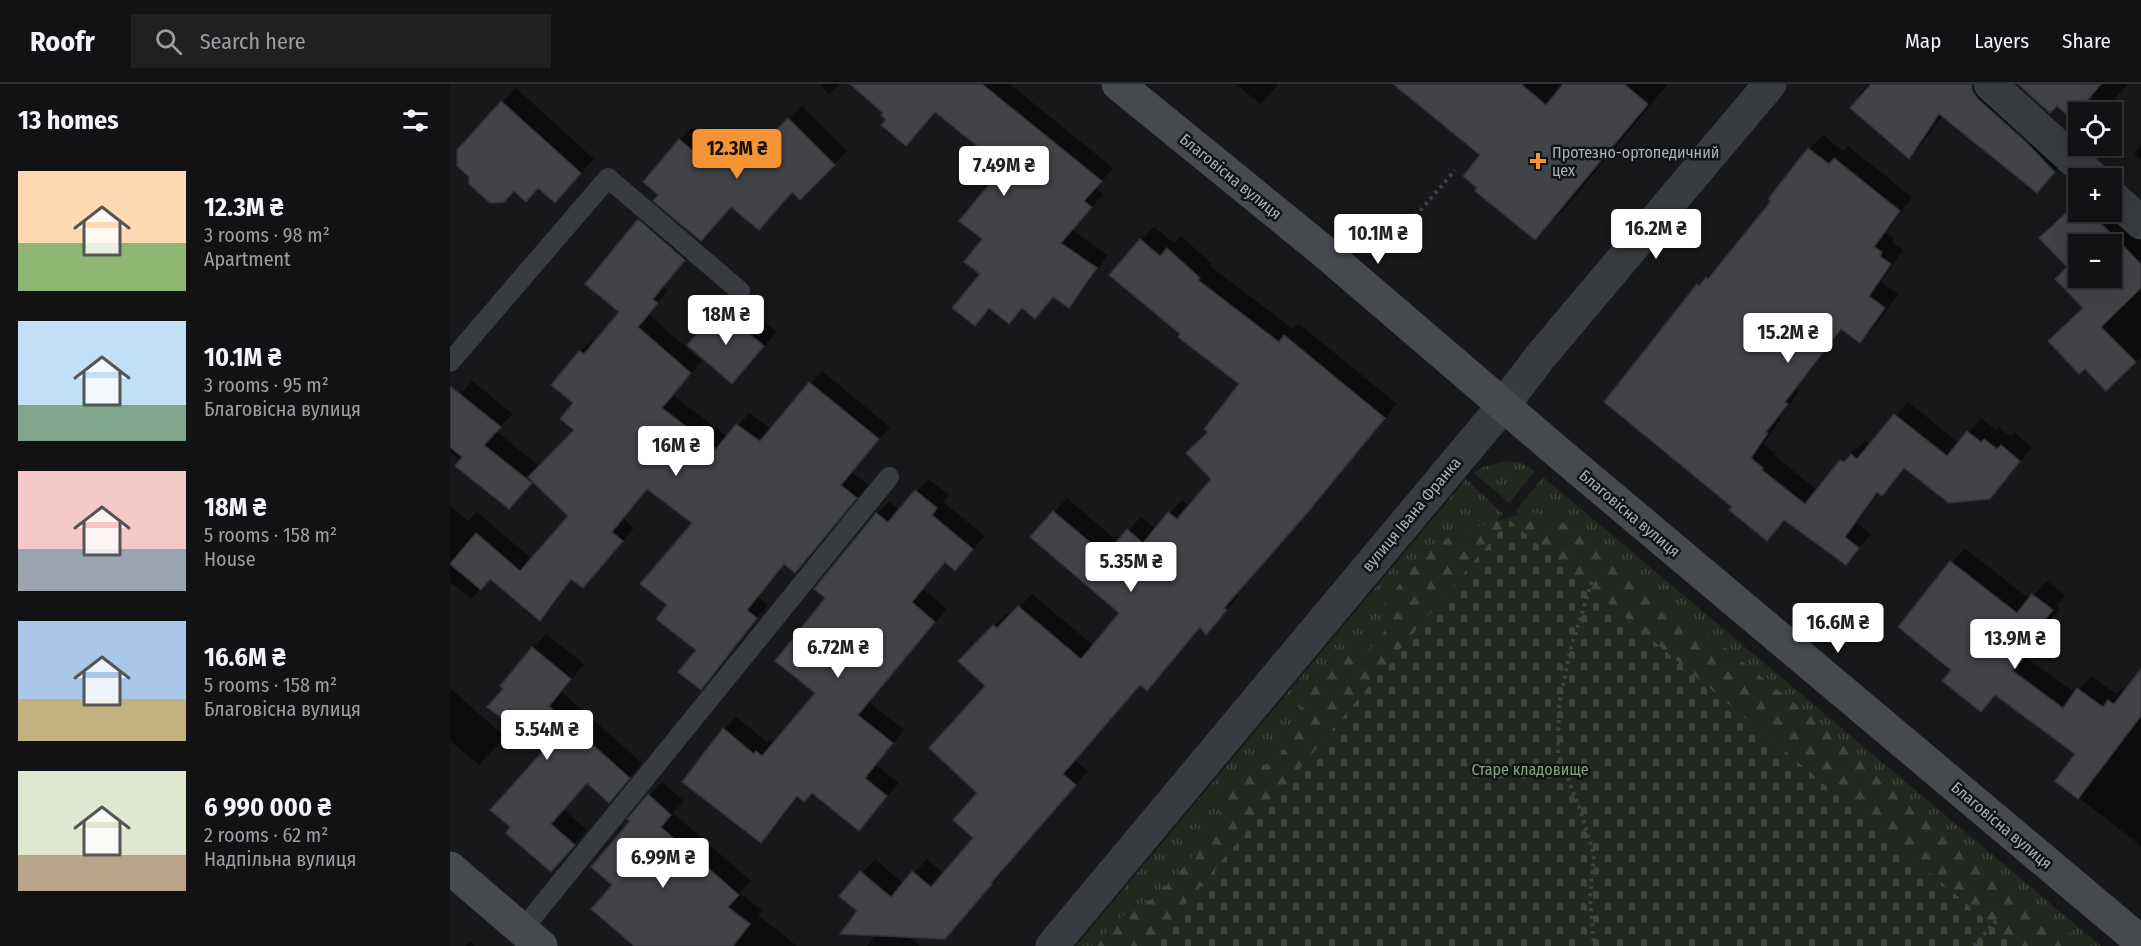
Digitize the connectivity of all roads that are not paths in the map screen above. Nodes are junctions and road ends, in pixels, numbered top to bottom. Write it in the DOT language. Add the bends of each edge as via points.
graph roads {
  1 [pos="1118,84"];
  2 [pos="1770,84"];
  3 [pos="1990,84"];
  4 [pos="2082,168"];
  5 [pos="2122,205"];
  6 [pos="2141,223"];
  7 [pos="740,291"];
  8 [pos="450,362"];
  9 [pos="1503,405"];
  10 [pos="889,477"];
  11 [pos="450,868"];
  12 [pos="532,938"];
  13 [pos="2141,942"];
  14 [pos="1052,946"];
  1 -- 9 [label="main road, Благовісна вулиця" via="1322,250"];
  2 -- 9 [label="street, вулиця Івана Франка"];
  3 -- 4 [label="street"];
  5 -- 6 [label="street"];
  7 -- 8 [label="lane" via="608,178"];
  9 -- 13 [label="main road, Благовісна вулиця"];
  9 -- 14 [label="street, вулиця Івана Франка"];
  10 -- 12 [label="lane"];
  11 -- 12 [label="main road"];
}
